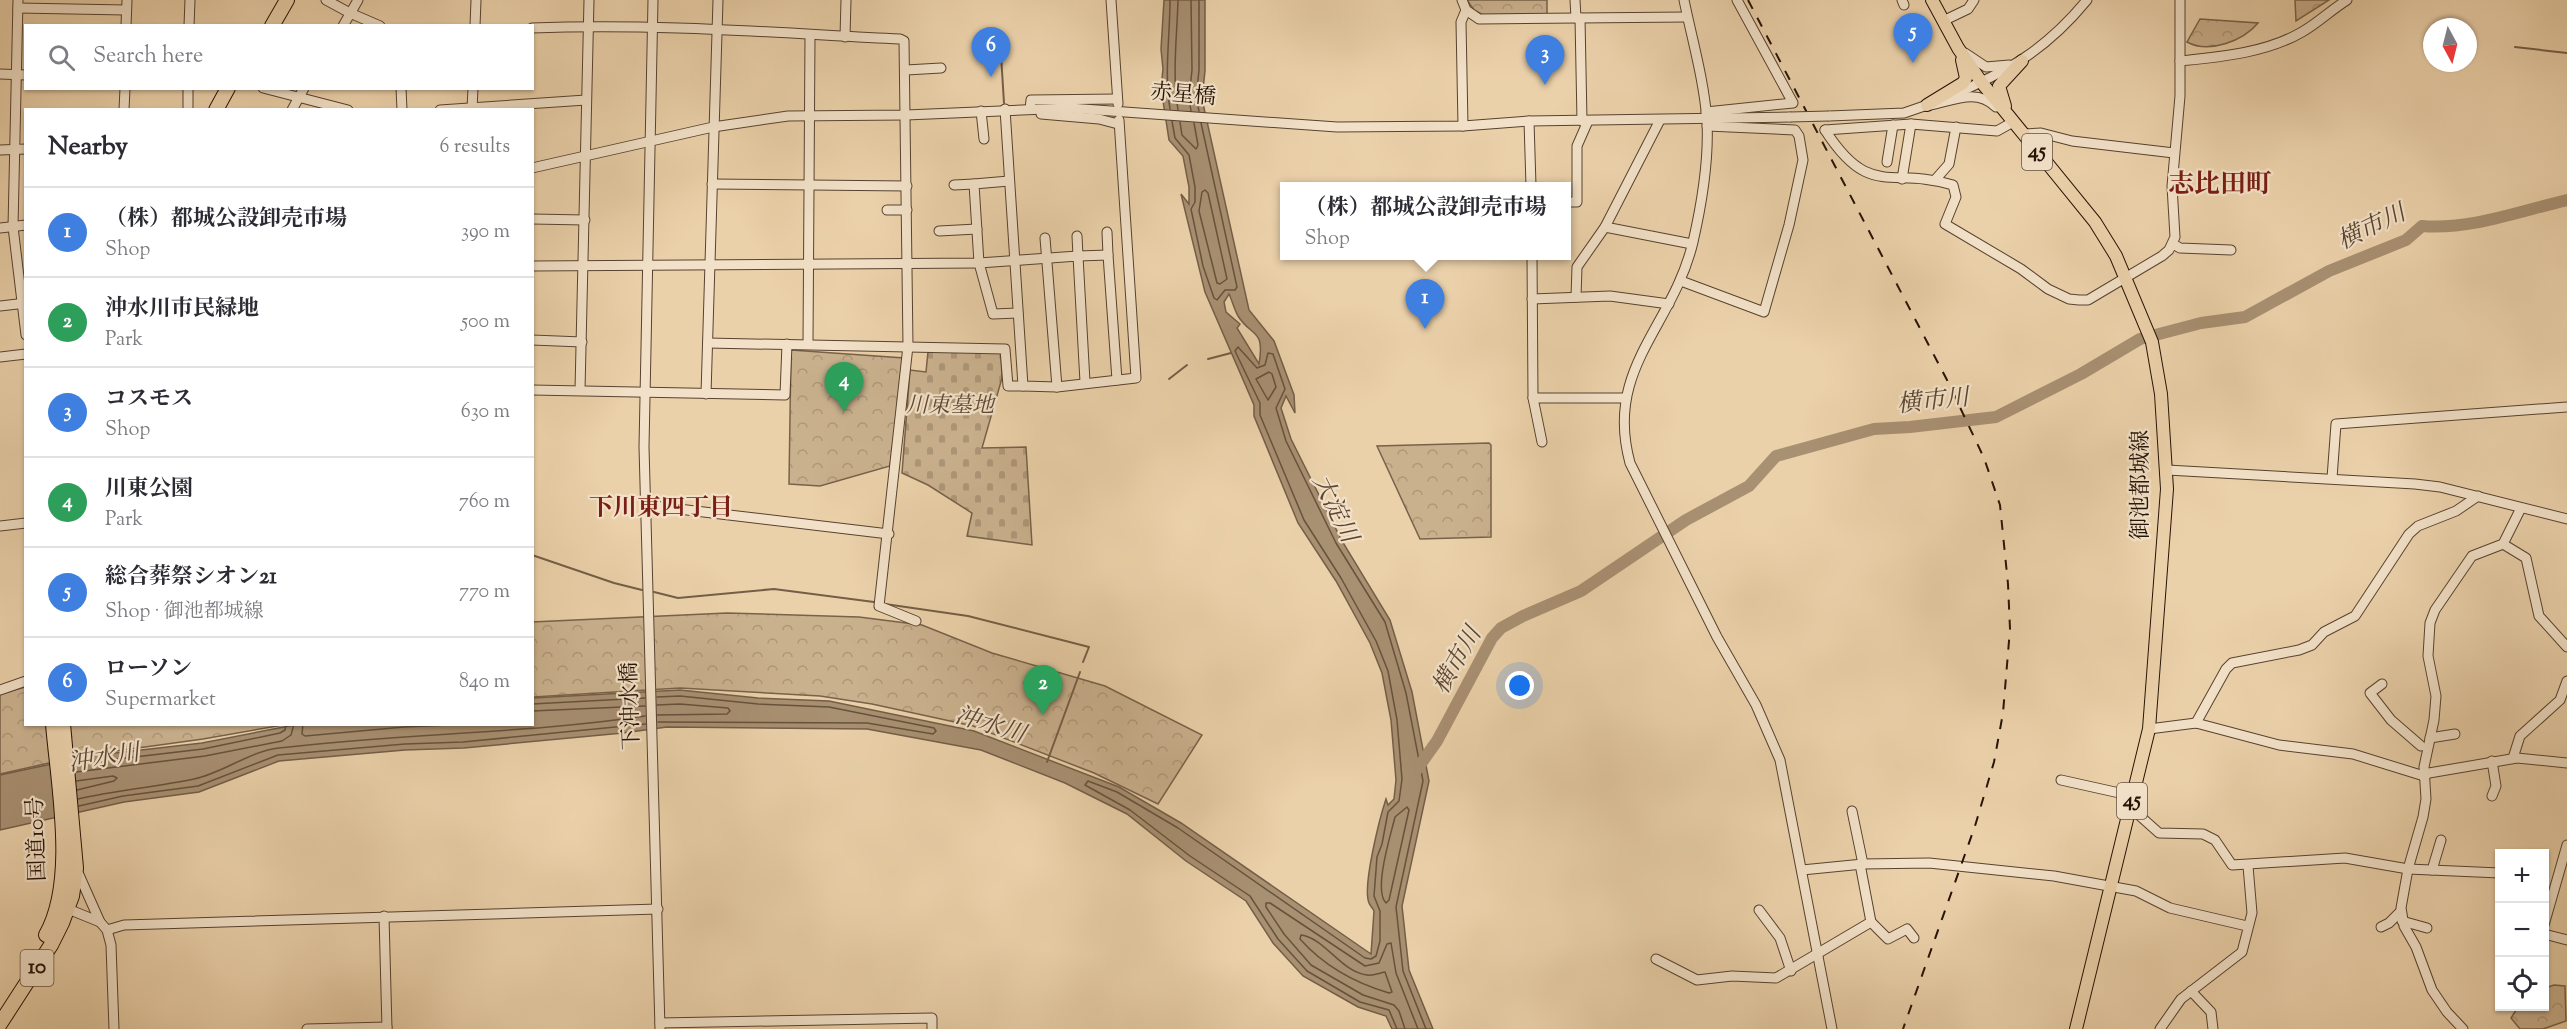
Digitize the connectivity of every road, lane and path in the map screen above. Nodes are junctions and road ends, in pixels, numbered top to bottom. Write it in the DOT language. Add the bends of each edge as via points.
graph roads {
  1 [pos="190,0"];
  2 [pos="279,0"];
  3 [pos="287,0"];
  4 [pos="326,0"];
  5 [pos="358,0"];
  6 [pos="476,0"];
  7 [pos="589,0"];
  8 [pos="653,0"];
  9 [pos="718,0"];
  10 [pos="846,0"];
  11 [pos="1111,0"];
  12 [pos="1462,0"];
  13 [pos="1575,0"];
  14 [pos="1684,0"];
  15 [pos="1737,0"];
  16 [pos="1932,0"];
  17 [pos="1974,0"];
  18 [pos="2087,0"];
  19 [pos="2180,0"];
  20 [pos="2347,0"];
  21 [pos="18,4"];
  22 [pos="126,5"];
  23 [pos="1466,10"];
  24 [pos="350,13"];
  25 [pos="1687,17"];
  26 [pos="1578,18"];
  27 [pos="1943,21"];
  28 [pos="126,24"];
  29 [pos="189,24"];
  30 [pos="266,24"];
  31 [pos="273,24"];
  32 [pos="344,24"];
  33 [pos="375,24"];
  34 [pos="475,24"];
  35 [pos="588,26"];
  36 [pos="653,27"];
  37 [pos="534,28"];
  38 [pos="716,30"];
  39 [pos="810,36"];
  40 [pos="845,37"];
  41 [pos="1958,48"];
  42 [pos="2022,61"];
  43 [pos="2180,61"];
  44 [pos="941,68"];
  45 [pos="906,70"];
  46 [pos="0,74"];
  47 [pos="20,74"];
  48 [pos="1982,83"];
  49 [pos="124,90"];
  50 [pos="188,90"];
  51 [pos="227,90"];
  52 [pos="234,90"];
  53 [pos="279,90"];
  54 [pos="401,90"];
  55 [pos="473,90"];
  56 [pos="302,93"];
  57 [pos="586,100"];
  58 [pos="1792,104"];
  59 [pos="1927,105"];
  60 [pos="124,108"];
  61 [pos="188,108"];
  62 [pos="217,108"];
  63 [pos="224,108"];
  64 [pos="293,108"];
  65 [pos="343,108"];
  66 [pos="402,108"];
  67 [pos="472,108"];
  68 [pos="1030,109"];
  69 [pos="981,111"];
  70 [pos="1005,112"];
  71 [pos="809,115"];
  72 [pos="906,115"];
  73 [pos="1707,119"];
  74 [pos="1660,120"];
  75 [pos="1529,121"];
  76 [pos="1585,121"];
  77 [pos="2013,122"];
  78 [pos="1911,124"];
  79 [pos="1893,125"];
  80 [pos="1463,126"];
  81 [pos="713,127"];
  82 [pos="1956,127"];
  83 [pos="1795,130"];
  84 [pos="2023,134"];
  85 [pos="984,139"];
  86 [pos="651,140"];
  87 [pos="24,149"];
  88 [pos="0,150"];
  89 [pos="14,150"];
  90 [pos="2174,153"];
  91 [pos="585,156"];
  92 [pos="1887,162"];
  93 [pos="534,168"];
  94 [pos="1902,179"];
  95 [pos="1010,180"];
  96 [pos="1935,180"];
  97 [pos="1531,182"];
  98 [pos="712,184"];
  99 [pos="974,184"];
  100 [pos="954,185"];
  101 [pos="809,186"];
  102 [pos="908,186"];
  103 [pos="1571,202"];
  104 [pos="886,210"];
  105 [pos="907,210"];
  106 [pos="534,219"];
  107 [pos="585,220"];
  108 [pos="24,225"];
  109 [pos="13,227"];
  110 [pos="1605,227"];
  111 [pos="0,228"];
  112 [pos="977,229"];
  113 [pos="939,231"];
  114 [pos="1107,232"];
  115 [pos="1077,236"];
  116 [pos="1045,238"];
  117 [pos="1692,244"];
  118 [pos="2173,244"];
  119 [pos="2231,250"];
  120 [pos="1108,255"];
  121 [pos="1078,256"];
  122 [pos="1047,259"];
  123 [pos="1532,260"];
  124 [pos="1015,261"];
  125 [pos="907,262"];
  126 [pos="808,263"];
  127 [pos="979,263"];
  128 [pos="709,264"];
  129 [pos="534,266"];
  130 [pos="648,266"];
  131 [pos="584,267"];
  132 [pos="2127,278"];
  133 [pos="1681,281"];
  134 [pos="1576,297"];
  135 [pos="1532,298"];
  136 [pos="24,303"];
  137 [pos="1669,304"];
  138 [pos="0,306"];
  139 [pos="1018,313"];
  140 [pos="534,340"];
  141 [pos="582,342"];
  142 [pos="708,343"];
  143 [pos="808,343"];
  144 [pos="787,344"];
  145 [pos="908,346"];
  146 [pos="24,354"];
  147 [pos="0,357"];
  148 [pos="1117,380"];
  149 [pos="1085,382"];
  150 [pos="1023,386"];
  151 [pos="1057,387"];
  152 [pos="534,390"];
  153 [pos="580,390"];
  154 [pos="645,392"];
  155 [pos="706,394"];
  156 [pos="1625,398"];
  157 [pos="1533,399"];
  158 [pos="2567,407"];
  159 [pos="1542,442"];
  160 [pos="2167,470"];
  161 [pos="2332,478"];
  162 [pos="2478,496"];
  163 [pos="645,505"];
  164 [pos="2521,508"];
  165 [pos="2567,519"];
  166 [pos="24,523"];
  167 [pos="0,526"];
  168 [pos="889,534"];
  169 [pos="2503,544"];
  170 [pos="916,621"];
  171 [pos="2567,647"];
  172 [pos="2567,681"];
  173 [pos="24,682"];
  174 [pos="2382,684"];
  175 [pos="0,690"];
  176 [pos="2196,723"];
  177 [pos="52,726"];
  178 [pos="63,726"];
  179 [pos="2149,729"];
  180 [pos="2455,734"];
  181 [pos="2430,738"];
  182 [pos="2421,746"];
  183 [pos="2513,758"];
  184 [pos="2492,761"];
  185 [pos="2567,763"];
  186 [pos="2424,776"];
  187 [pos="2061,780"];
  188 [pos="2492,796"];
  189 [pos="2132,802"];
  190 [pos="1852,811"];
  191 [pos="2441,840"];
  192 [pos="2567,845"];
  193 [pos="1862,864"];
  194 [pos="2248,866"];
  195 [pos="76,868"];
  196 [pos="2408,869"];
  197 [pos="1802,870"];
  198 [pos="2432,870"];
  199 [pos="2495,873"];
  200 [pos="2549,883"];
  201 [pos="2556,884"];
  202 [pos="2112,887"];
  203 [pos="63,907"];
  204 [pos="2549,907"];
  205 [pos="658,909"];
  206 [pos="1759,910"];
  207 [pos="384,916"];
  208 [pos="2402,916"];
  209 [pos="100,922"];
  210 [pos="1871,922"];
  211 [pos="2247,926"];
  212 [pos="2381,927"];
  213 [pos="2427,928"];
  214 [pos="106,930"];
  215 [pos="2549,935"];
  216 [pos="1914,938"];
  217 [pos="2567,940"];
  218 [pos="1818,955"];
  219 [pos="1656,959"];
  220 [pos="1791,971"];
  221 [pos="2191,991"];
  222 [pos="1828,1002"];
  223 [pos="0,1008"];
  224 [pos="0,1024"];
  225 [pos="660,1026"];
  226 [pos="387,1028"];
  227 [pos="114,1029"];
  228 [pos="307,1029"];
  229 [pos="932,1029"];
  230 [pos="1832,1029"];
  231 [pos="1838,1029"];
  232 [pos="2076,1029"];
  233 [pos="2160,1029"];
  234 [pos="2213,1029"];
  235 [pos="2463,1029"];
  1 -- 29 [label="street"];
  2 -- 30 [label="highway"];
  3 -- 31 [label="highway"];
  4 -- 24 [label="street"];
  5 -- 24 [label="street"];
  6 -- 34 [label="street"];
  7 -- 35 [label="street"];
  8 -- 36 [label="street, 下沖水橋"];
  9 -- 38 [label="street"];
  10 -- 40 [label="street"];
  11 -- 68 [label="street" via="1118,101 1031,100"];
  12 -- 23 [label="street"];
  13 -- 26 [label="street"];
  14 -- 25 [label="street"];
  15 -- 58 [label="street"];
  16 -- 27 [label="main road, 御池都城線 / 45"];
  17 -- 27 [label="street" via="1968,9"];
  18 -- 42 [label="street" via="2045,44"];
  19 -- 43 [label="street"];
  20 -- 43 [label="street" via="2286,40 2240,53"];
  21 -- 22 [label="street"];
  21 -- 47 [label="street"];
  22 -- 28 [label="street"];
  23 -- 26 [label="street" via="1479,19"];
  23 -- 80 [label="street" via="1461,22"];
  24 -- 32 [label="street"];
  24 -- 33 [label="street"];
  25 -- 26 [label="street"];
  25 -- 73 [label="street"];
  26 -- 76 [label="street"];
  27 -- 41 [label="main road, 御池都城線 / 45"];
  35 -- 36 [label="street"];
  35 -- 37 [label="street"];
  35 -- 57 [label="street"];
  36 -- 38 [label="street"];
  36 -- 86 [label="street, 下沖水橋"];
  38 -- 39 [label="street"];
  38 -- 81 [label="street"];
  39 -- 40 [label="street"];
  39 -- 71 [label="street"];
  40 -- 45 [label="street" via="900,39 904,42"];
  41 -- 42 [label="street" via="1986,67"];
  41 -- 48 [label="main road, 御池都城線 / 45"];
  41 -- 59 [label="main road" via="1965,72 1963,83"];
  42 -- 48 [label="street"];
  42 -- 77 [label="main road" via="1999,86"];
  43 -- 90 [label="street"];
  44 -- 45 [label="street"];
  45 -- 72 [label="street"];
  46 -- 47 [label="street"];
  47 -- 89 [label="street"];
  48 -- 59 [label="street"];
  48 -- 77 [label="main road, 御池都城線 / 45"];
  49 -- 60 [label="street"];
  50 -- 61 [label="street"];
  51 -- 62 [label="highway"];
  52 -- 63 [label="highway"];
  53 -- 56 [label="street"];
  54 -- 66 [label="street"];
  55 -- 67 [label="street"];
  56 -- 64 [label="street"];
  56 -- 65 [label="street"];
  57 -- 67 [label="street"];
  57 -- 91 [label="street"];
  58 -- 73 [label="street"];
  58 -- 83 [label="street" via="1799,124"];
  59 -- 73 [label="street, bridge" via="1904,113"];
  59 -- 77 [label="street" via="1979,96"];
  68 -- 70 [label="street, 赤星橋"];
  68 -- 80 [label="street, 赤星橋" via="1128,111 1337,127"];
  69 -- 70 [label="street"];
  69 -- 72 [label="street"];
  69 -- 85 [label="street"];
  70 -- 95 [label="street"];
  70 -- 148 [label="street" via="1118,122 1136,378"];
  71 -- 72 [label="street"];
  71 -- 81 [label="street" via="757,118"];
  71 -- 101 [label="street"];
  72 -- 102 [label="street"];
  73 -- 74 [label="street, 赤星橋"];
  73 -- 83 [label="street"];
  73 -- 117 [label="street" via="1704,180"];
  74 -- 76 [label="street, 赤星橋"];
  74 -- 110 [label="street"];
  75 -- 76 [label="street, 赤星橋"];
  75 -- 80 [label="street, 赤星橋"];
  75 -- 97 [label="street"];
  76 -- 103 [label="street" via="1577,146 1578,202"];
  77 -- 82 [label="street" via="1997,130"];
  77 -- 84 [label="main road, 御池都城線 / 45"];
  78 -- 79 [label="street"];
  78 -- 82 [label="street"];
  78 -- 94 [label="street"];
  79 -- 92 [label="street"];
  79 -- 94 [label="street" via="1825,130 1836,147 1862,171"];
  81 -- 86 [label="street"];
  81 -- 98 [label="street"];
  82 -- 96 [label="street" via="1949,164"];
  83 -- 133 [label="street" via="1803,160 1764,312"];
  84 -- 90 [label="street" via="2041,133 2072,141"];
  84 -- 132 [label="main road, 御池都城線 / 45" via="2095,222"];
  86 -- 91 [label="street"];
  86 -- 130 [label="street, 下沖水橋"];
  87 -- 89 [label="street"];
  88 -- 89 [label="street"];
  89 -- 109 [label="street"];
  90 -- 118 [label="street"];
  91 -- 93 [label="street"];
  91 -- 107 [label="street"];
  94 -- 96 [label="street"];
  95 -- 99 [label="street"];
  95 -- 124 [label="street"];
  96 -- 132 [label="street" via="1953,185 1956,190 1945,224 2048,289 2069,299 2088,300"];
  98 -- 101 [label="street"];
  98 -- 128 [label="street"];
  99 -- 100 [label="street"];
  99 -- 112 [label="street"];
  101 -- 102 [label="street"];
  101 -- 126 [label="street"];
  102 -- 105 [label="street"];
  104 -- 105 [label="street"];
  105 -- 125 [label="street"];
  106 -- 107 [label="street"];
  107 -- 131 [label="street"];
  108 -- 109 [label="street"];
  109 -- 111 [label="street"];
  109 -- 136 [label="street"];
  110 -- 117 [label="street"];
  110 -- 134 [label="street" via="1577,267"];
  112 -- 113 [label="street"];
  112 -- 127 [label="street"];
  114 -- 120 [label="street"];
  115 -- 121 [label="street"];
  116 -- 122 [label="street"];
  117 -- 133 [label="street"];
  118 -- 119 [label="street" via="2180,248"];
  118 -- 132 [label="street" via="2162,256"];
  120 -- 121 [label="street"];
  120 -- 148 [label="street"];
  121 -- 122 [label="street"];
  121 -- 149 [label="street"];
  122 -- 124 [label="street"];
  122 -- 151 [label="street"];
  123 -- 135 [label="street"];
  124 -- 127 [label="street"];
  124 -- 139 [label="street"];
  125 -- 126 [label="street"];
  125 -- 127 [label="street"];
  125 -- 145 [label="street"];
  126 -- 128 [label="street"];
  126 -- 143 [label="street"];
  127 -- 139 [label="street" via="993,314"];
  128 -- 130 [label="street"];
  128 -- 142 [label="street"];
  129 -- 131 [label="street"];
  130 -- 131 [label="street"];
  130 -- 154 [label="street, 下沖水橋"];
  131 -- 141 [label="street"];
  132 -- 160 [label="main road, 御池都城線 / 45" via="2152,342"];
  133 -- 137 [label="street"];
  134 -- 135 [label="street"];
  134 -- 137 [label="street" via="1610,296"];
  135 -- 157 [label="street"];
  136 -- 138 [label="street"];
  137 -- 156 [label="street" via="1640,358"];
  139 -- 150 [label="street"];
  140 -- 141 [label="street"];
  141 -- 153 [label="street"];
  142 -- 144 [label="street"];
  142 -- 155 [label="street"];
  143 -- 144 [label="street"];
  143 -- 145 [label="street"];
  144 -- 155 [label="street" via="785,395"];
  145 -- 150 [label="street" via="1005,349 1008,386"];
  145 -- 168 [label="street"];
  146 -- 147 [label="street"];
  148 -- 149 [label="street"];
  149 -- 151 [label="street"];
  150 -- 151 [label="street"];
  152 -- 153 [label="street"];
  153 -- 154 [label="street"];
  154 -- 155 [label="street"];
  154 -- 163 [label="street, 下沖水橋"];
  156 -- 157 [label="street"];
  156 -- 197 [label="street" via="1623,433 1632,468 1717,637 1756,705 1780,760"];
  157 -- 159 [label="street"];
  158 -- 161 [label="street" via="2336,424"];
  160 -- 161 [label="street"];
  160 -- 179 [label="main road, 御池都城線 / 45"];
  161 -- 162 [label="street" via="2415,484"];
  162 -- 164 [label="street"];
  162 -- 176 [label="street" via="2409,534 2355,616 2299,650 2232,663"];
  163 -- 168 [label="street"];
  163 -- 205 [label="street, 下沖水橋"];
  164 -- 165 [label="street"];
  164 -- 169 [label="street"];
  166 -- 167 [label="street"];
  168 -- 170 [label="street" via="879,606"];
  169 -- 171 [label="street" via="2526,558 2539,616"];
  169 -- 181 [label="street" via="2472,556 2435,610 2428,641 2436,696"];
  172 -- 183 [label="street" via="2560,700 2520,736"];
  173 -- 175 [label="street"];
  174 -- 182 [label="street" via="2370,693 2391,720"];
  176 -- 179 [label="street"];
  176 -- 186 [label="street" via="2279,745 2353,754"];
  177 -- 203 [label="highway, 国道10号 / 10" via="64,860"];
  178 -- 195 [label="highway, 国道10号 / 10"];
  179 -- 189 [label="main road, 御池都城線 / 45"];
  180 -- 181 [label="street"];
  181 -- 186 [label="street"];
  183 -- 184 [label="street"];
  183 -- 185 [label="street"];
  184 -- 186 [label="street"];
  184 -- 188 [label="street" via="2496,786"];
  186 -- 196 [label="street" via="2426,799 2420,835"];
  187 -- 189 [label="street"];
  189 -- 194 [label="street" via="2159,833 2203,834 2215,840 2232,866"];
  189 -- 202 [label="main road, 御池都城線 / 45"];
  190 -- 193 [label="street"];
  191 -- 198 [label="street"];
  192 -- 201 [label="street"];
  193 -- 197 [label="street"];
  193 -- 202 [label="street" via="1929,863 2054,876"];
  193 -- 210 [label="street"];
  194 -- 196 [label="street" via="2345,858"];
  194 -- 211 [label="street" via="2252,913"];
  195 -- 203 [label="highway, 国道10号 / 10" via="72,896"];
  195 -- 209 [label="street"];
  196 -- 198 [label="street"];
  196 -- 208 [label="street"];
  197 -- 218 [label="street"];
  198 -- 199 [label="street"];
  200 -- 201 [label="street"];
  201 -- 204 [label="street"];
  202 -- 211 [label="street" via="2136,891 2170,908"];
  202 -- 232 [label="main road, 御池都城線 / 45"];
  203 -- 209 [label="street"];
  203 -- 223 [label="highway, 国道10号 / 10"];
  203 -- 224 [label="highway, 国道10号 / 10" via="51,945"];
  205 -- 207 [label="street"];
  205 -- 225 [label="street, 下沖水橋"];
  206 -- 220 [label="street" via="1780,938"];
  207 -- 214 [label="street" via="124,925"];
  207 -- 226 [label="street"];
  208 -- 212 [label="street"];
  208 -- 213 [label="street"];
  208 -- 235 [label="street" via="2432,990"];
  209 -- 214 [label="street"];
  210 -- 216 [label="street" via="1888,939 1907,929"];
  210 -- 218 [label="street"];
  211 -- 221 [label="street" via="2242,952"];
  214 -- 227 [label="street" via="111,954"];
  215 -- 217 [label="street"];
  218 -- 220 [label="street"];
  218 -- 222 [label="street"];
  219 -- 220 [label="street" via="1697,980 1732,976 1776,978"];
  221 -- 233 [label="street"];
  221 -- 234 [label="street" via="2211,1012"];
  222 -- 230 [label="street"];
  222 -- 231 [label="street"];
  225 -- 229 [label="street" via="932,1018"];
  226 -- 228 [label="street"];
}
